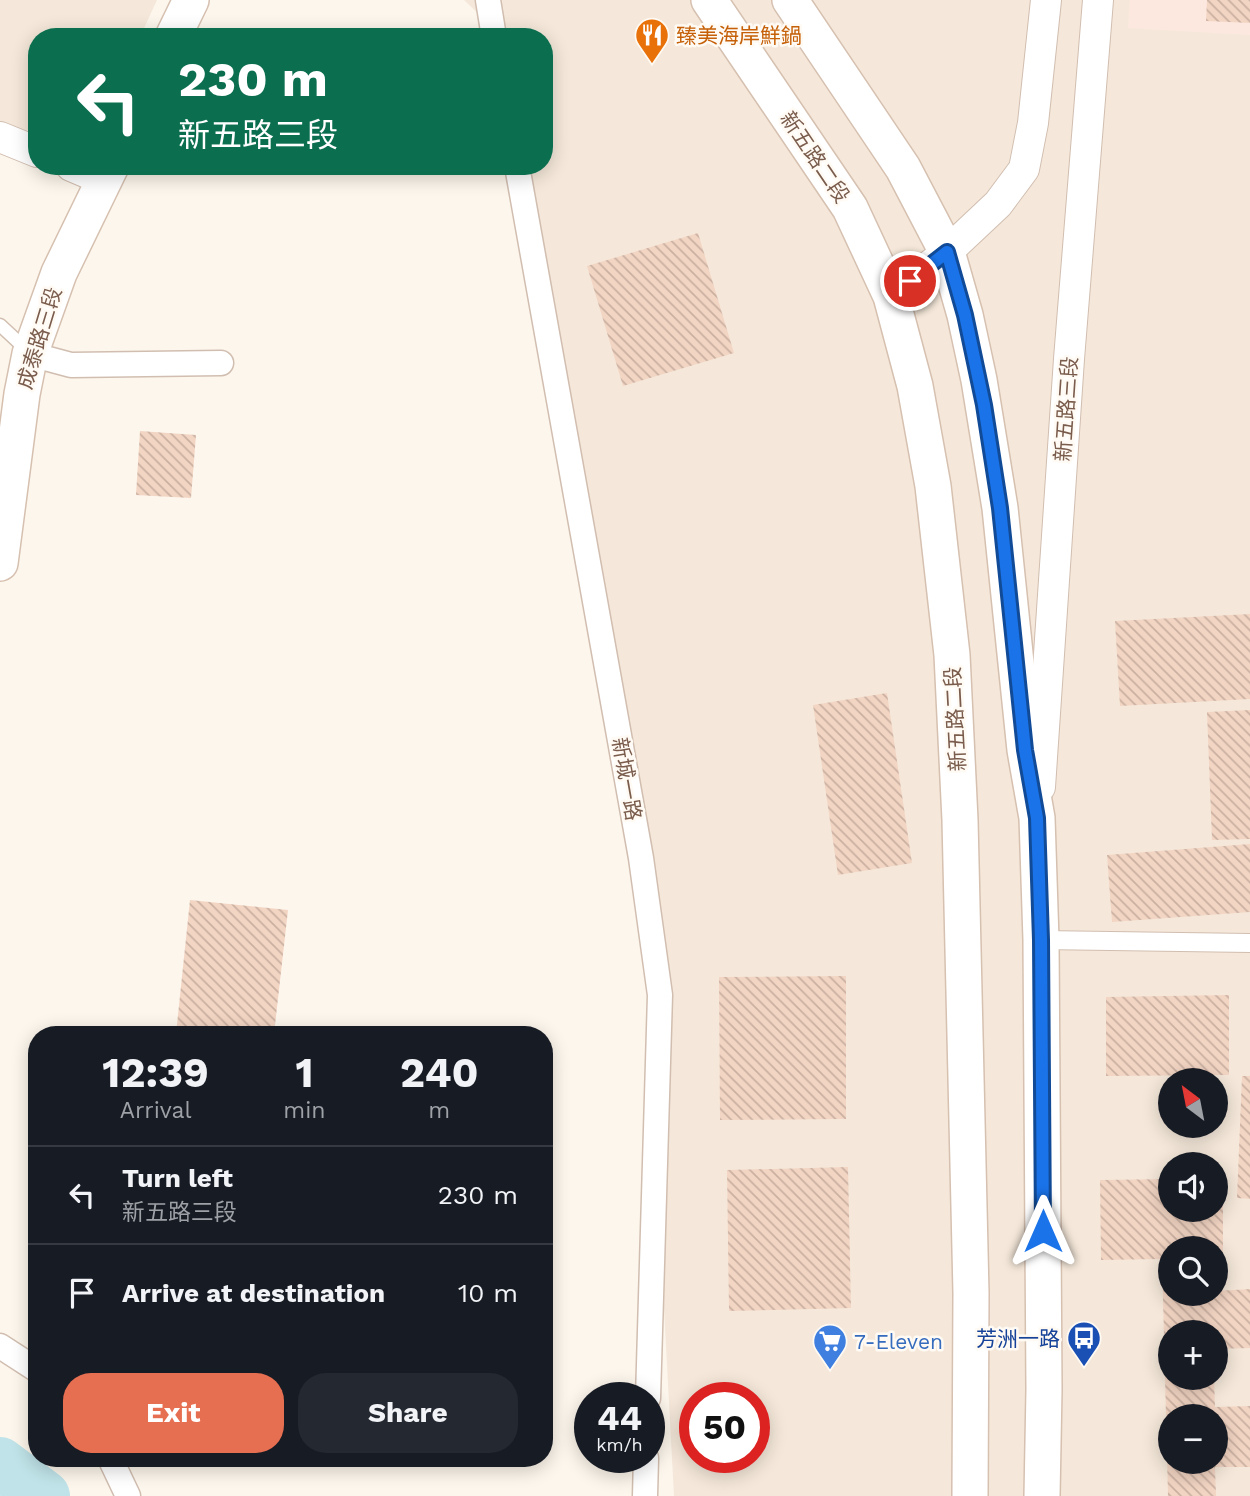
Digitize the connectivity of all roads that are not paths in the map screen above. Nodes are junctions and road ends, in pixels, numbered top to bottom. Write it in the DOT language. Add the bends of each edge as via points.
graph roads {
  1 [pos="191,0"];
  2 [pos="488,0"];
  3 [pos="709,0"];
  4 [pos="790,0"];
  5 [pos="1046,0"];
  6 [pos="1098,0"];
  7 [pos="177,28"];
  8 [pos="493,28"];
  9 [pos="0,137"];
  10 [pos="28,148"];
  11 [pos="106,175"];
  12 [pos="519,175"];
  13 [pos="947,252"];
  14 [pos="891,296"];
  15 [pos="0,325"];
  16 [pos="30,354"];
  17 [pos="221,363"];
  18 [pos="0,563"];
  19 [pos="1037,818"];
  20 [pos="1041,940"];
  21 [pos="1250,943"];
  22 [pos="0,1346"];
  23 [pos="28,1364"];
  24 [pos="648,1382"];
  25 [pos="114,1467"];
  26 [pos="646,1473"];
  27 [pos="128,1496"];
  28 [pos="645,1496"];
  29 [pos="970,1496"];
  30 [pos="1042,1496"];
  1 -- 7 [label="main road"];
  2 -- 8 [label="street"];
  3 -- 14 [label="main road, 新五路二段" via="850,208"];
  4 -- 13 [label="main road" via="903,168"];
  5 -- 13 [label="street" via="1024,169 998,204"];
  6 -- 19 [label="street, 新五路三段"];
  9 -- 10 [label="street"];
  11 -- 16 [label="main road, 成泰路三段" via="59,273"];
  12 -- 24 [label="street, 新城一路" via="641,858 660,995"];
  13 -- 14 [label="street"];
  13 -- 19 [label="main road" via="968,328 994,470 1025,750"];
  14 -- 29 [label="main road, 新五路二段" via="915,386 931,474 952,655 970,1265"];
  15 -- 16 [label="lane"];
  16 -- 17 [label="street" via="71,365"];
  16 -- 18 [label="main road, 成泰路三段"];
  19 -- 20 [label="main road"];
  20 -- 21 [label="street"];
  20 -- 30 [label="main road"];
  22 -- 23 [label="street"];
  25 -- 27 [label="street"];
  26 -- 28 [label="street"];
}
